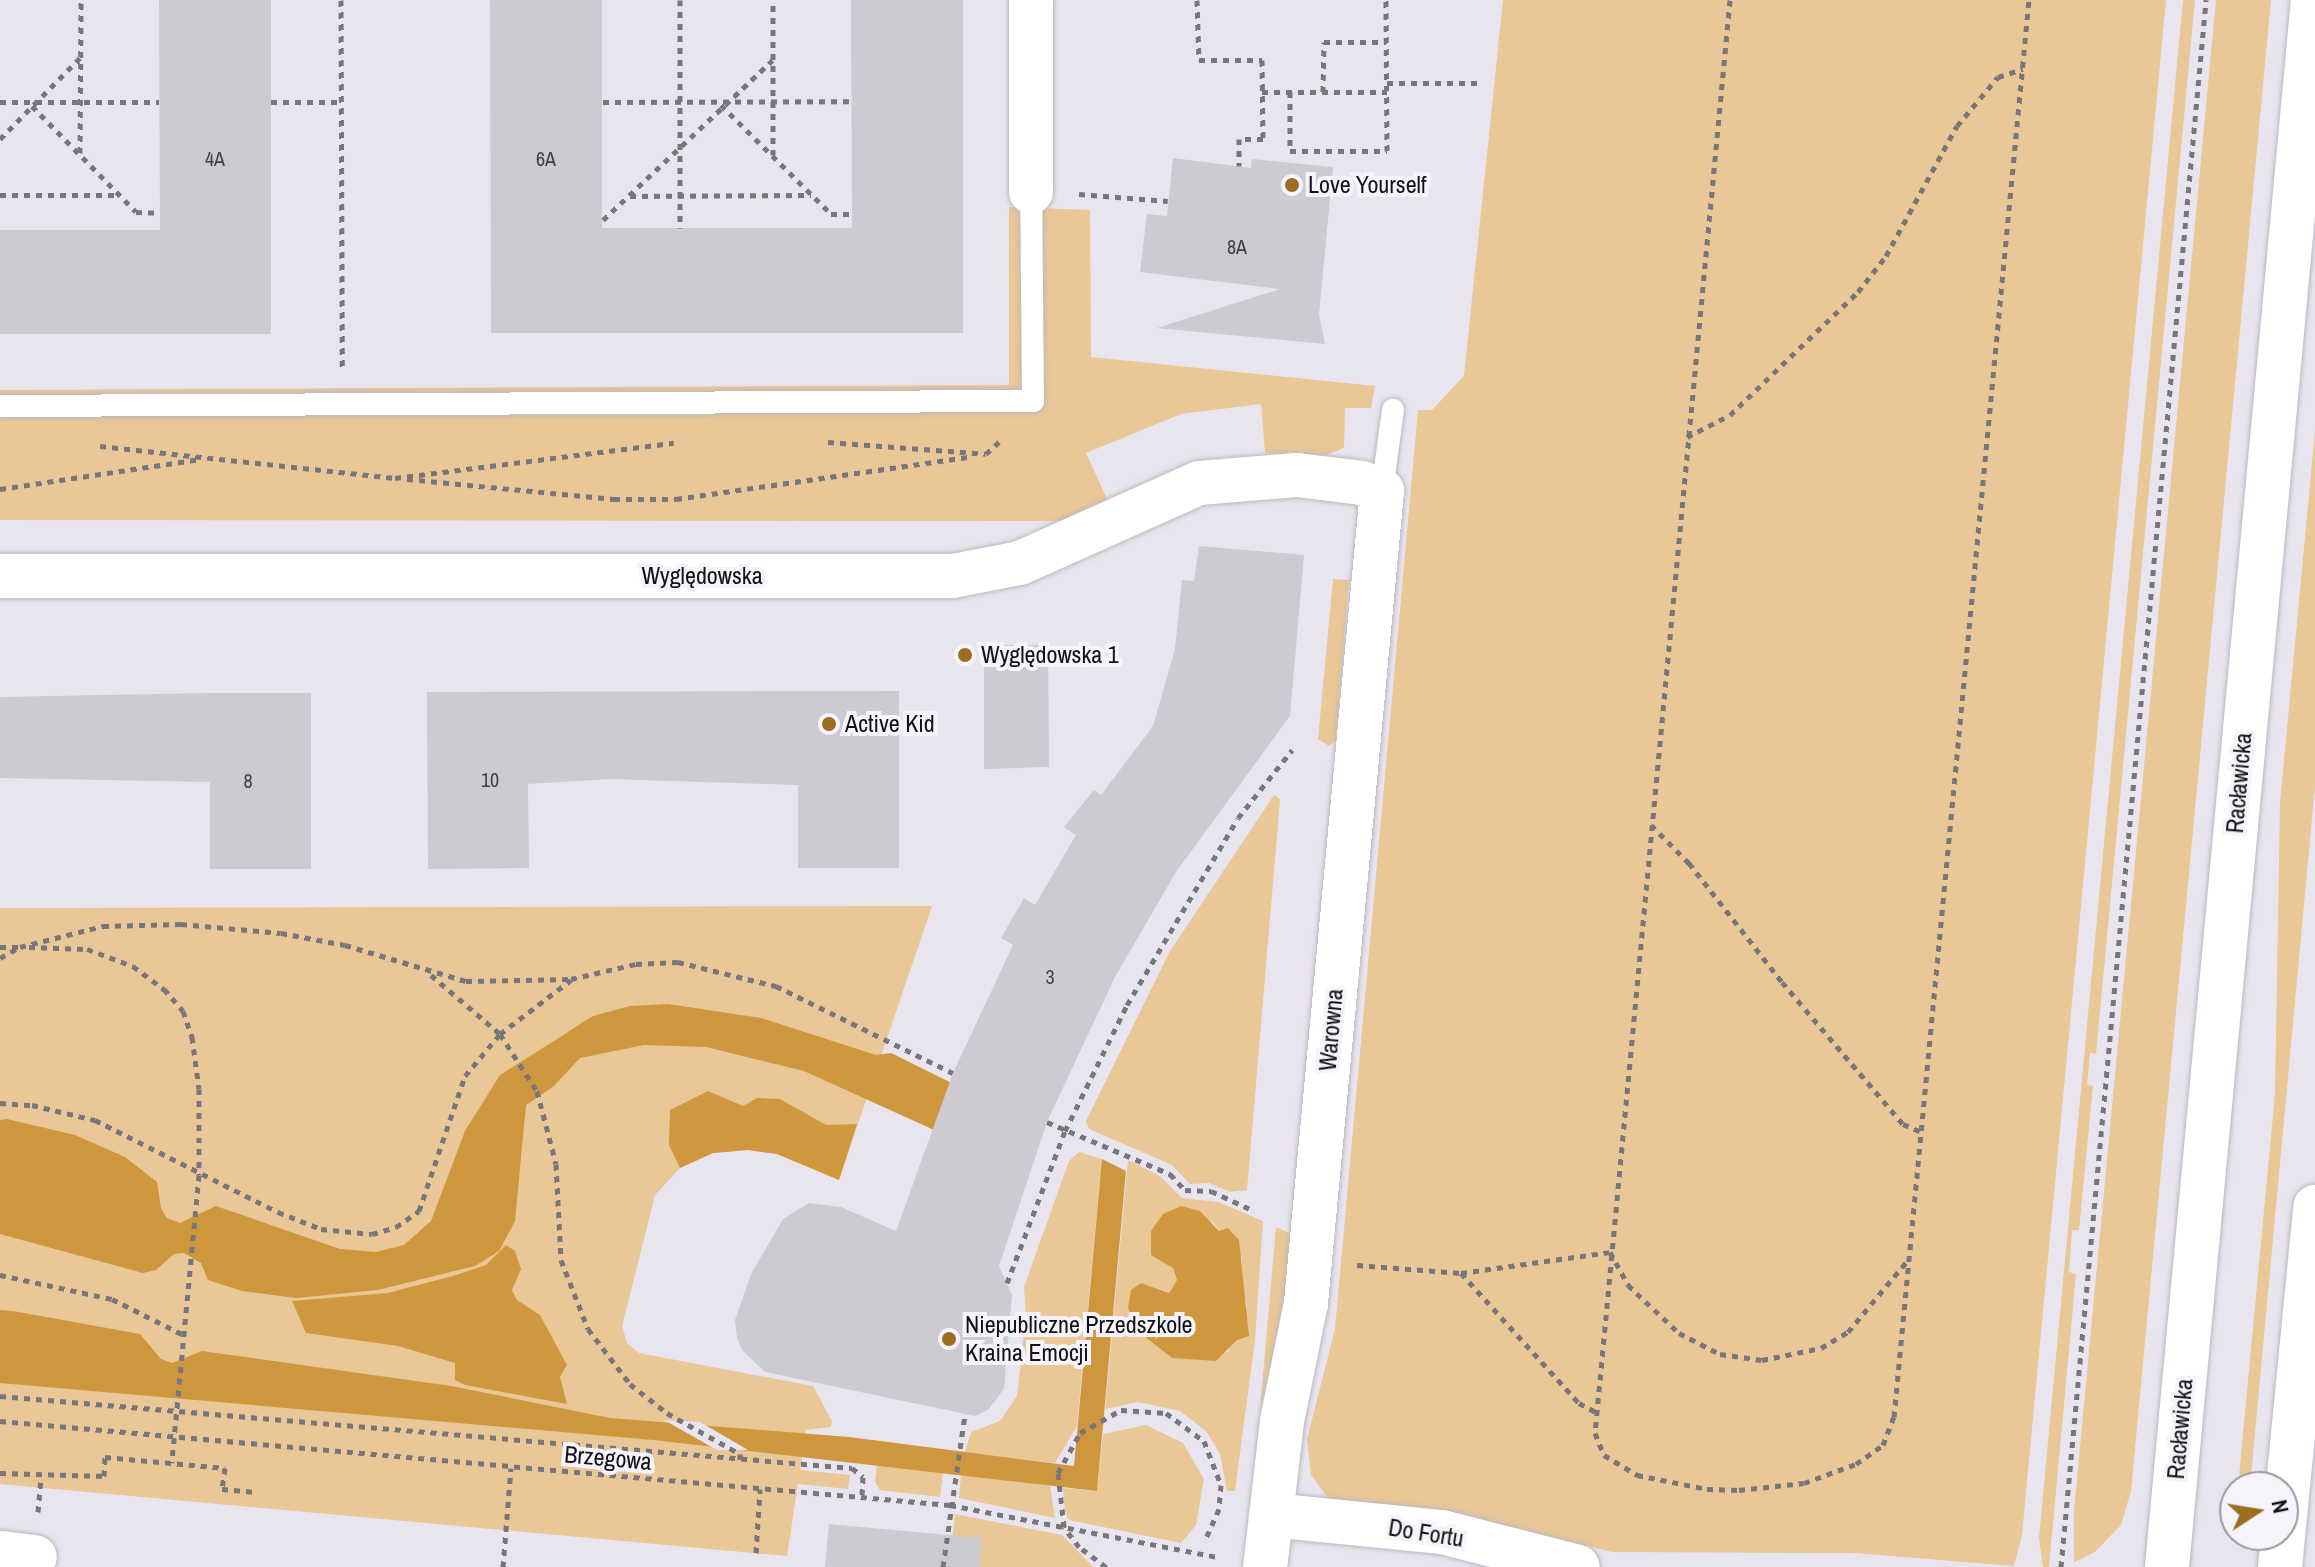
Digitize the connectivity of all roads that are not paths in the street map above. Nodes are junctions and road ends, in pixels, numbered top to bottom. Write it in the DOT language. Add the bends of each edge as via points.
graph roads {
  1 [pos="1031,0"];
  2 [pos="2313,0"];
  3 [pos="1047,192"];
  4 [pos="0,406"];
  5 [pos="1393,410"];
  6 [pos="1382,491"];
  7 [pos="0,576"];
  8 [pos="2315,1207"];
  9 [pos="1273,1550"];
  10 [pos="1535,1567"];
  11 [pos="1578,1567"];
  12 [pos="2167,1567"];
  13 [pos="2280,1567"];
  1 -- 3 [label="street"];
  2 -- 12 [label="street, Racławicka"];
  3 -- 4 [label="lane" via="1033,401"];
  5 -- 6 [label="lane"];
  6 -- 7 [label="street, Wyględowska" via="1362,483 1297,475 1199,483 1020,563 953,576"];
  6 -- 9 [label="street, Warowna" via="1306,1303 1282,1421"];
  8 -- 13 [label="street"];
  9 -- 10 [label="street, Do Fortu"];
  9 -- 11 [label="street, Do Fortu" via="1442,1532"];
}
